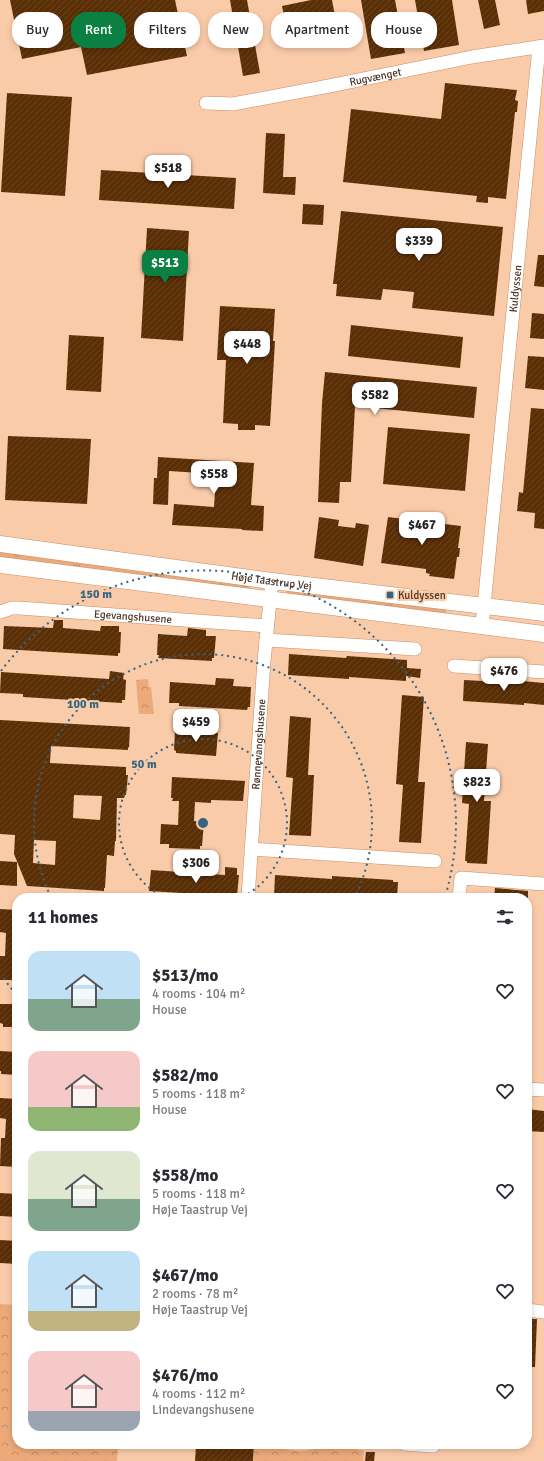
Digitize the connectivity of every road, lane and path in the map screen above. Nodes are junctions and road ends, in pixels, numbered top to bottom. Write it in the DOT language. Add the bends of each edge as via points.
graph roads {
  1 [pos="542,46"];
  2 [pos="206,103"];
  3 [pos="0,544"];
  4 [pos="0,565"];
  5 [pos="272,581"];
  6 [pos="270,599"];
  7 [pos="483,606"];
  8 [pos="0,612"];
  9 [pos="544,613"];
  10 [pos="267,626"];
  11 [pos="482,626"];
  12 [pos="544,634"];
  13 [pos="266,640"];
  14 [pos="415,649"];
  15 [pos="454,666"];
  16 [pos="544,672"];
  17 [pos="251,849"];
  18 [pos="435,861"];
  19 [pos="544,884"];
  20 [pos="248,893"];
  21 [pos="460,893"];
  22 [pos="532,1089"];
  23 [pos="544,1090"];
  24 [pos="532,1311"];
  25 [pos="544,1312"];
  1 -- 2 [label="street, Rugvænget" via="472,57 233,104"];
  1 -- 7 [label="street, Kuldyssen"];
  3 -- 5 [label="street, Høje Taastrup Vej"];
  4 -- 6 [label="street, Høje Taastrup Vej"];
  5 -- 6 [label="street, Rønnevangshusene"];
  5 -- 7 [label="street, Høje Taastrup Vej"];
  6 -- 10 [label="street, Rønnevangshusene"];
  6 -- 11 [label="street, Høje Taastrup Vej"];
  7 -- 9 [label="street, Høje Taastrup Vej"];
  7 -- 11 [label="street, Kuldyssen"];
  8 -- 10 [label="street, Egevangshusene" via="19,608"];
  10 -- 13 [label="street, Rønnevangshusene"];
  11 -- 12 [label="street, Høje Taastrup Vej"];
  13 -- 14 [label="street"];
  13 -- 17 [label="street, Rønnevangshusene"];
  15 -- 16 [label="street"];
  17 -- 18 [label="street"];
  17 -- 20 [label="street, Rønnevangshusene"];
  19 -- 21 [label="street" via="461,878"];
  22 -- 23 [label="street"];
  24 -- 25 [label="street"];
}
